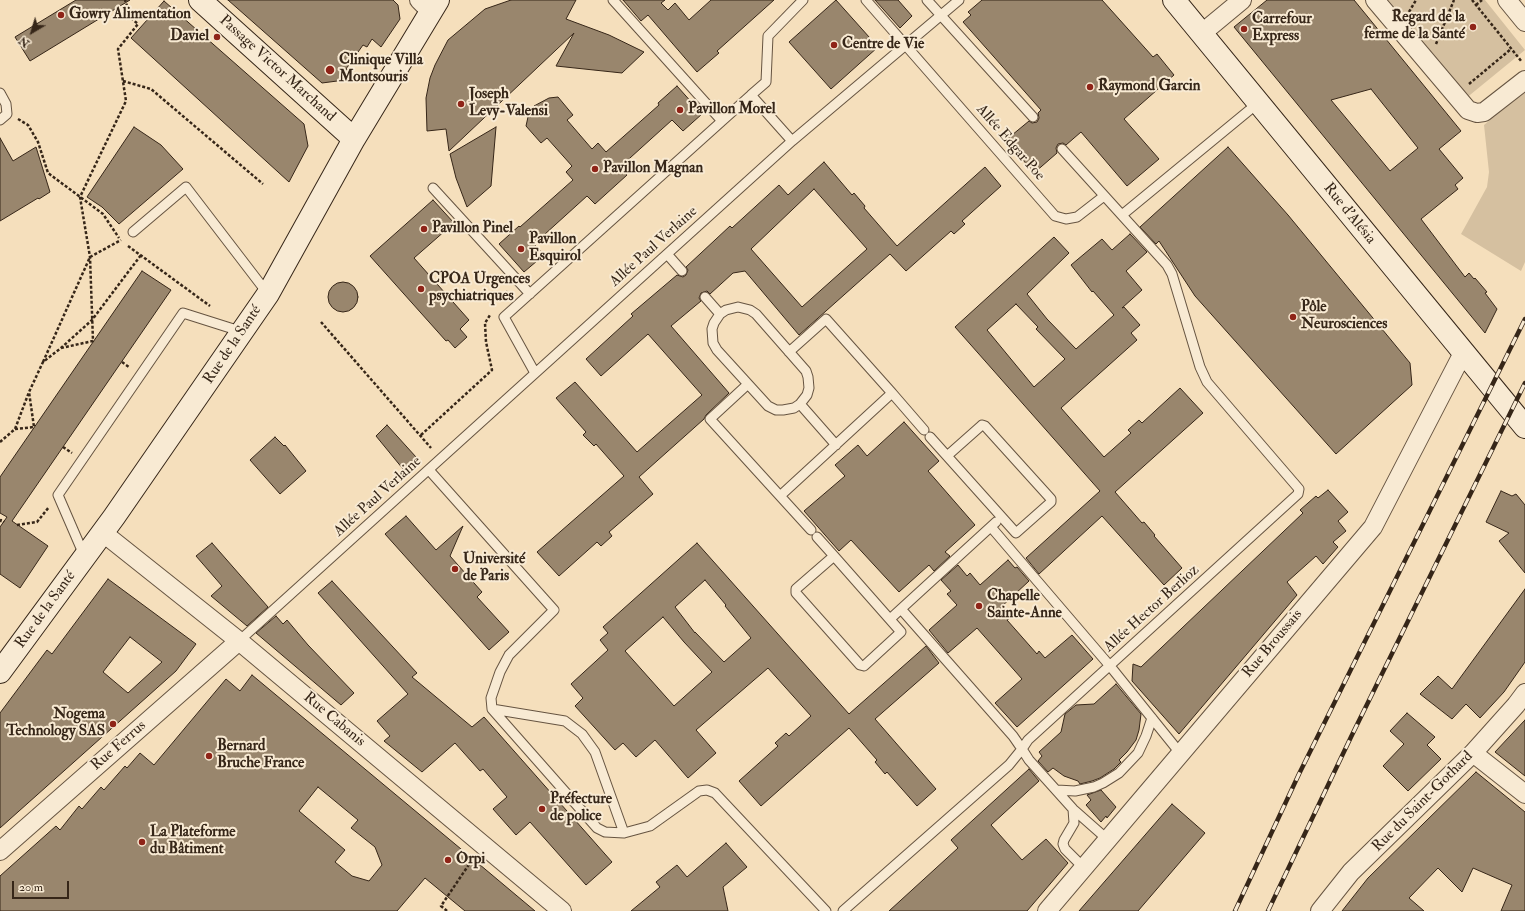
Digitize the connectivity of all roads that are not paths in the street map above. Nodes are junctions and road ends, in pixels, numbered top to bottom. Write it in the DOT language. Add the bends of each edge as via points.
graph roads {
  1 [pos="200,0"];
  2 [pos="613,0"];
  3 [pos="803,0"];
  4 [pos="866,0"];
  5 [pos="926,0"];
  6 [pos="960,0"];
  7 [pos="1174,0"];
  8 [pos="1242,0"];
  9 [pos="1375,0"];
  10 [pos="1507,0"];
  11 [pos="429,4"];
  12 [pos="941,16"];
  13 [pos="1525,22"];
  14 [pos="1201,34"];
  15 [pos="906,46"];
  16 [pos="1525,80"];
  17 [pos="0,93"];
  18 [pos="751,95"];
  19 [pos="1258,103"];
  20 [pos="3,117"];
  21 [pos="1033,117"];
  22 [pos="722,121"];
  23 [pos="354,139"];
  24 [pos="792,141"];
  25 [pos="1062,149"];
  26 [pos="433,188"];
  27 [pos="1104,196"];
  28 [pos="1122,215"];
  29 [pos="133,232"];
  30 [pos="667,254"];
  31 [pos="682,271"];
  32 [pos="268,294"];
  33 [pos="530,294"];
  34 [pos="705,298"];
  35 [pos="720,314"];
  36 [pos="243,332"];
  37 [pos="789,352"];
  38 [pos="1463,353"];
  39 [pos="535,373"];
  40 [pos="748,384"];
  41 [pos="892,393"];
  42 [pos="800,404"];
  43 [pos="1525,427"];
  44 [pos="924,430"];
  45 [pos="930,438"];
  46 [pos="836,445"];
  47 [pos="947,456"];
  48 [pos="429,470"];
  49 [pos="780,496"];
  50 [pos="1001,518"];
  51 [pos="991,527"];
  52 [pos="102,532"];
  53 [pos="85,556"];
  54 [pos="834,556"];
  55 [pos="901,609"];
  56 [pos="890,619"];
  57 [pos="239,641"];
  58 [pos="1110,666"];
  59 [pos="0,672"];
  60 [pos="1525,693"];
  61 [pos="492,709"];
  62 [pos="1152,718"];
  63 [pos="1022,749"];
  64 [pos="1180,753"];
  65 [pos="1473,753"];
  66 [pos="1057,790"];
  67 [pos="1525,794"];
  68 [pos="1073,809"];
  69 [pos="624,833"];
  70 [pos="1107,839"];
  71 [pos="0,851"];
  72 [pos="1083,867"];
  73 [pos="846,910"];
  74 [pos="562,911"];
  75 [pos="826,911"];
  76 [pos="1046,911"];
  77 [pos="1320,911"];
  1 -- 23 [label="street, Passage Victor Marchand"];
  2 -- 22 [label="lane"];
  3 -- 18 [label="lane" via="768,36 766,82"];
  4 -- 15 [label="lane, Allée Edgar Poe"];
  5 -- 12 [label="lane"];
  6 -- 12 [label="lane, Allée Paul Verlaine"];
  7 -- 14 [label="street, Rue d'Alésia"];
  8 -- 14 [label="street"];
  9 -- 16 [label="street" via="1468,110 1484,112"];
  10 -- 13 [label="street"];
  11 -- 23 [label="street, Rue de la Santé"];
  12 -- 15 [label="lane, Allée Paul Verlaine"];
  12 -- 21 [label="lane"];
  14 -- 19 [label="street, Rue d'Alésia"];
  15 -- 24 [label="lane, Allée Paul Verlaine"];
  15 -- 27 [label="lane, Allée Edgar Poe" via="1055,216 1066,219 1078,217"];
  17 -- 20 [label="lane" via="6,104"];
  18 -- 22 [label="lane"];
  18 -- 24 [label="lane"];
  19 -- 28 [label="lane"];
  19 -- 38 [label="street, Rue d'Alésia"];
  22 -- 33 [label="lane"];
  23 -- 32 [label="street, Rue de la Santé"];
  24 -- 30 [label="lane, Allée Paul Verlaine"];
  25 -- 27 [label="lane"];
  26 -- 33 [label="lane"];
  27 -- 28 [label="lane"];
  28 -- 58 [label="lane, Allée Hector Berlioz" via="1167,265 1172,274 1200,367 1207,382 1299,489 1298,494"];
  29 -- 32 [label="lane" via="186,187"];
  30 -- 31 [label="lane"];
  30 -- 39 [label="lane, Allée Paul Verlaine"];
  32 -- 36 [label="street, Rue de la Santé"];
  33 -- 39 [label="lane" via="504,317"];
  34 -- 35 [label="lane"];
  35 -- 37 [label="lane" via="738,307 750,310"];
  35 -- 40 [label="lane" via="712,329 713,343 716,350"];
  36 -- 52 [label="street, Rue de la Santé"];
  36 -- 53 [label="lane" via="182,313 58,494"];
  37 -- 41 [label="lane" via="826,319"];
  37 -- 42 [label="lane" via="806,371 808,377 808,392"];
  38 -- 43 [label="street, Rue d'Alésia"];
  38 -- 64 [label="street, Rue Broussais" via="1373,527"];
  39 -- 48 [label="lane, Allée Paul Verlaine"];
  40 -- 42 [label="lane" via="772,408 788,410"];
  40 -- 49 [label="lane" via="710,419"];
  41 -- 44 [label="lane"];
  41 -- 46 [label="lane"];
  42 -- 46 [label="lane"];
  45 -- 47 [label="lane"];
  46 -- 49 [label="lane"];
  47 -- 50 [label="lane"];
  47 -- 50 [label="lane" via="985,426 1051,499 1016,533"];
  48 -- 57 [label="lane, Allée Paul Verlaine"];
  48 -- 61 [label="lane" via="554,610 509,655 491,698"];
  49 -- 54 [label="lane"];
  50 -- 51 [label="lane"];
  51 -- 55 [label="lane"];
  51 -- 58 [label="lane"];
  52 -- 53 [label="street, Rue de la Santé"];
  52 -- 57 [label="street, Rue Cabanis"];
  53 -- 59 [label="street, Rue de la Santé"];
  54 -- 56 [label="lane"];
  54 -- 56 [label="lane" via="796,589 796,593 860,665 864,666 901,632"];
  55 -- 56 [label="lane"];
  55 -- 63 [label="lane" via="1014,736"];
  57 -- 71 [label="street, Rue Ferrus"];
  57 -- 74 [label="street, Rue Cabanis"];
  58 -- 62 [label="lane"];
  58 -- 63 [label="lane, Allée Hector Berlioz" via="1028,740"];
  60 -- 65 [label="street, Rue du Saint-Gothard"];
  61 -- 69 [label="lane" via="597,828 605,832"];
  61 -- 69 [label="lane" via="565,721 582,734 595,752"];
  62 -- 64 [label="lane"];
  62 -- 66 [label="lane" via="1138,753 1118,773 1089,788 1075,791"];
  63 -- 66 [label="lane"];
  63 -- 73 [label="lane, Allée Hector Berlioz" via="1009,765"];
  64 -- 70 [label="street, Rue Broussais"];
  65 -- 67 [label="street"];
  65 -- 77 [label="street, Rue du Saint-Gothard" via="1351,872"];
  66 -- 68 [label="lane"];
  68 -- 70 [label="lane"];
  68 -- 72 [label="lane" via="1074,823 1063,844"];
  69 -- 75 [label="lane" via="650,826 699,791 715,793"];
  70 -- 72 [label="street, Rue Broussais"];
  72 -- 76 [label="street, Rue Broussais"];
}
